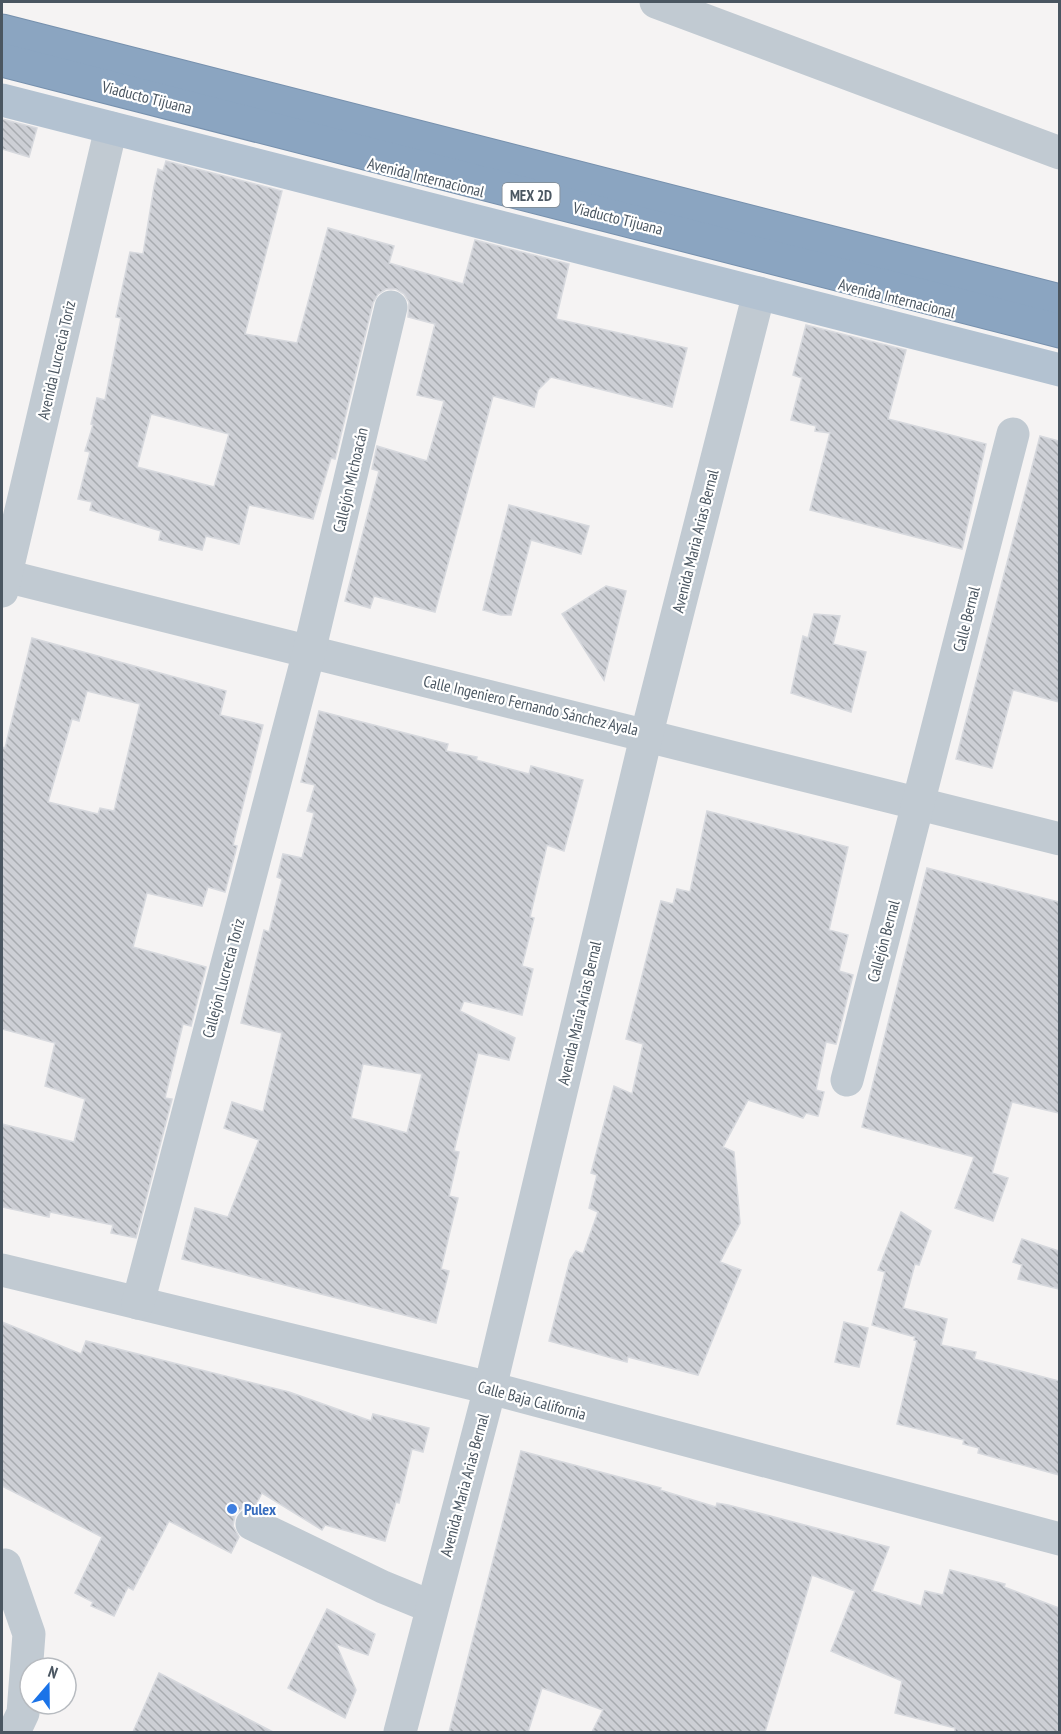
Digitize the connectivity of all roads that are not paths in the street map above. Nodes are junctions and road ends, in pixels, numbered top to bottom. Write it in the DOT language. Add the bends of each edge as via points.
graph roads {
  1 [pos="656,2"];
  2 [pos="2,31"];
  3 [pos="2,48"];
  4 [pos="2,60"];
  5 [pos="2,69"];
  6 [pos="2,100"];
  7 [pos="111,128"];
  8 [pos="1059,153"];
  9 [pos="759,293"];
  10 [pos="1059,301"];
  11 [pos="391,307"];
  12 [pos="1059,318"];
  13 [pos="1059,331"];
  14 [pos="1059,340"];
  15 [pos="1059,370"];
  16 [pos="1013,434"];
  17 [pos="3,580"];
  18 [pos="309,652"];
  19 [pos="646,733"];
  20 [pos="920,803"];
  21 [pos="1059,839"];
  22 [pos="847,1080"];
  23 [pos="2,1270"];
  24 [pos="138,1303"];
  25 [pos="489,1388"];
  26 [pos="252,1524"];
  27 [pos="1059,1539"];
  28 [pos="4,1565"];
  29 [pos="432,1607"];
  30 [pos="14,1732"];
  31 [pos="400,1732"];
  1 -- 8 [label="street"];
  2 -- 10 [label="highway"];
  3 -- 12 [label="highway, Viaducto Tijuana / MEX 2D"];
  4 -- 13 [label="highway, Viaducto Tijuana / MEX 2D"];
  5 -- 14 [label="highway, Avenida Internacional"];
  6 -- 7 [label="main road, Avenida Internacional"];
  7 -- 9 [label="main road, Avenida Internacional"];
  7 -- 17 [label="street, Avenida Lucrecia Toriz"];
  9 -- 15 [label="main road, Avenida Internacional"];
  9 -- 19 [label="street, Avenida Maria Arias Bernal"];
  11 -- 18 [label="street, Callejón Michoacán"];
  16 -- 20 [label="street, Calle Bernal"];
  17 -- 18 [label="street, Calle Ingeniero Fernando Sánchez Ayala"];
  18 -- 19 [label="street, Calle Ingeniero Fernando Sánchez Ayala"];
  18 -- 24 [label="street, Callejón Lucrecia Toriz"];
  19 -- 20 [label="street, Calle Ingeniero Fernando Sánchez Ayala"];
  19 -- 25 [label="street, Avenida Maria Arias Bernal"];
  20 -- 21 [label="street, Calle Ingeniero Fernando Sánchez Ayala"];
  20 -- 22 [label="street, Callejón Bernal"];
  23 -- 24 [label="street, Calle Baja California"];
  24 -- 25 [label="street, Calle Baja California"];
  25 -- 27 [label="street, Calle Baja California"];
  25 -- 29 [label="street, Avenida Maria Arias Bernal"];
  26 -- 29 [label="street"];
  28 -- 30 [label="street" via="29,1634 23,1713"];
  29 -- 31 [label="street, Avenida Maria Arias Bernal"];
}
